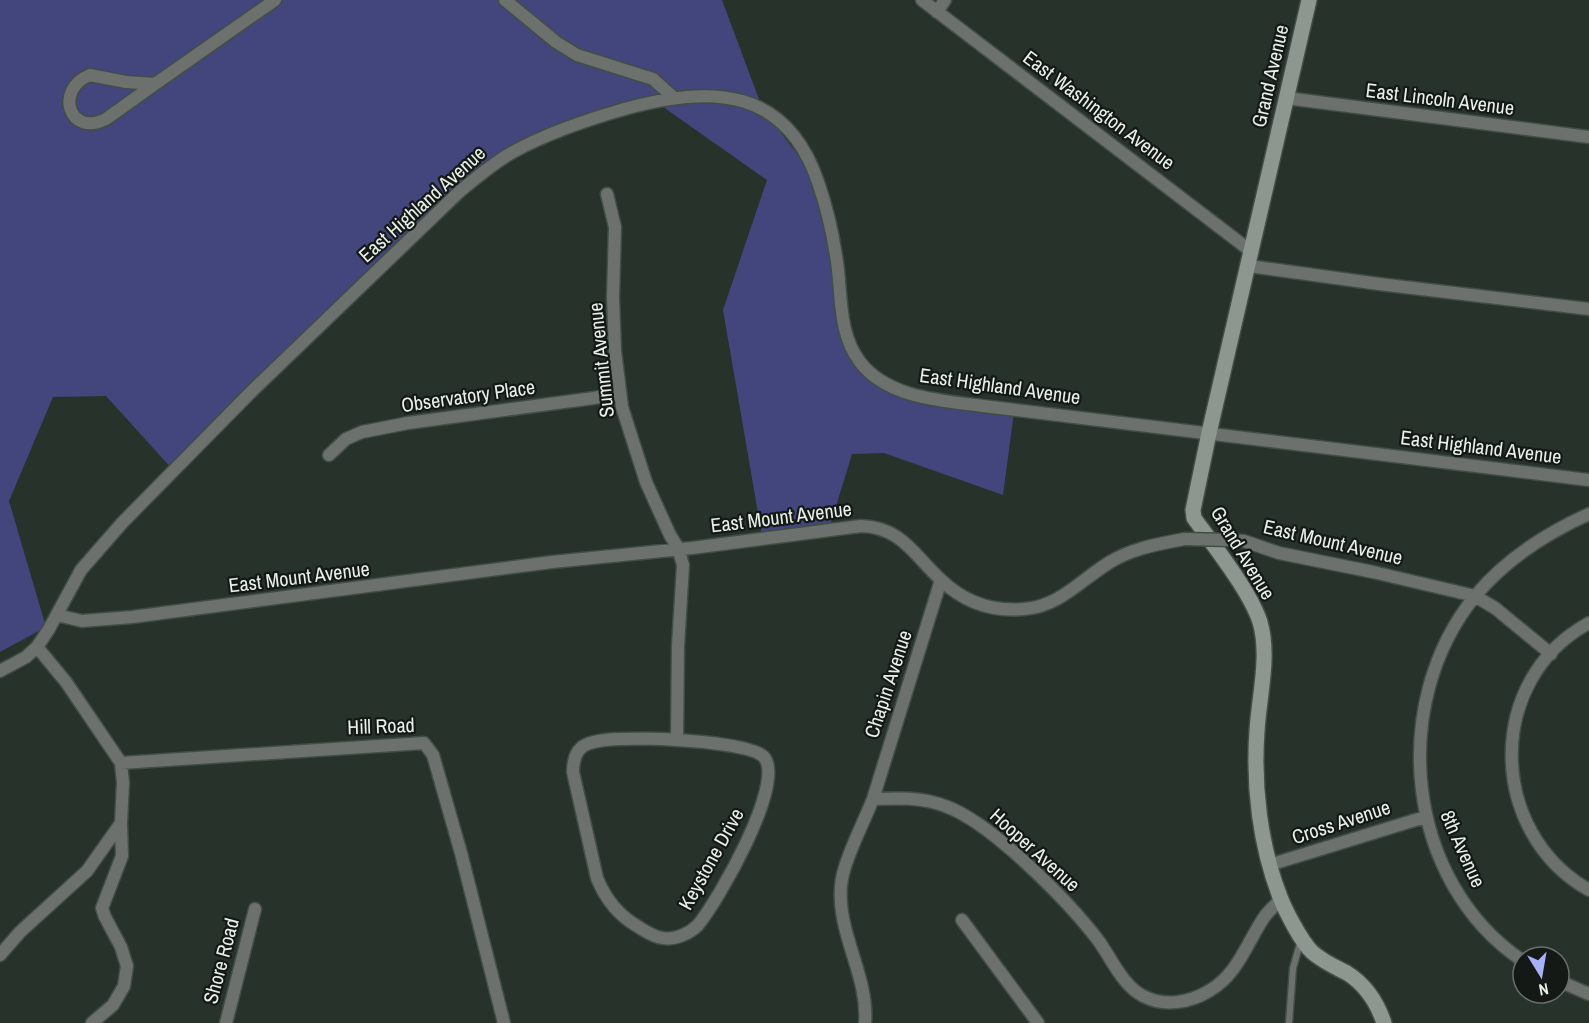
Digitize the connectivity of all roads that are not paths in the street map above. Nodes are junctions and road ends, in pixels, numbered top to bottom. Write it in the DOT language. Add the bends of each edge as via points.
graph roads {
  1 [pos="275,0"];
  2 [pos="505,0"];
  3 [pos="922,0"];
  4 [pos="945,0"];
  5 [pos="1309,0"];
  6 [pos="937,12"];
  7 [pos="155,84"];
  8 [pos="674,98"];
  9 [pos="1286,98"];
  10 [pos="1589,137"];
  11 [pos="608,194"];
  12 [pos="1251,259"];
  13 [pos="1589,309"];
  14 [pos="620,393"];
  15 [pos="1209,433"];
  16 [pos="329,455"];
  17 [pos="1589,480"];
  18 [pos="1589,514"];
  19 [pos="678,548"];
  20 [pos="941,580"];
  21 [pos="1475,596"];
  22 [pos="57,615"];
  23 [pos="1589,623"];
  24 [pos="38,647"];
  25 [pos="1551,654"];
  26 [pos="0,671"];
  27 [pos="677,740"];
  28 [pos="121,763"];
  29 [pos="873,799"];
  30 [pos="1425,817"];
  31 [pos="120,824"];
  32 [pos="1269,865"];
  33 [pos="1589,890"];
  34 [pos="1281,899"];
  35 [pos="255,909"];
  36 [pos="962,920"];
  37 [pos="1302,936"];
  38 [pos="1511,953"];
  39 [pos="0,956"];
  40 [pos="1571,986"];
  41 [pos="1589,994"];
  42 [pos="92,1023"];
  43 [pos="225,1023"];
  44 [pos="504,1023"];
  45 [pos="865,1023"];
  46 [pos="1038,1023"];
  47 [pos="1289,1023"];
  48 [pos="1384,1023"];
  1 -- 7 [label="street"];
  2 -- 8 [label="street" via="577,55 653,79"];
  3 -- 6 [label="street, East Washington Avenue"];
  4 -- 6 [label="street"];
  5 -- 9 [label="street, Grand Avenue"];
  6 -- 12 [label="street, East Washington Avenue"];
  7 -- 7 [label="street" via="90,75 76,83 71,92 71,110 79,121 99,123"];
  8 -- 15 [label="street, East Highland Avenue" via="716,95 749,103 774,116 795,137 818,180 831,223 843,319 851,346 861,363 885,382 928,398"];
  8 -- 22 [label="street, East Highland Avenue" via="591,118 543,138 513,152 466,186 251,392 122,524 81,570"];
  9 -- 10 [label="street, East Lincoln Avenue"];
  9 -- 12 [label="street, Grand Avenue"];
  11 -- 14 [label="street, Summit Avenue" via="615,227 613,298"];
  12 -- 13 [label="street, East Washington Avenue" via="1357,281"];
  12 -- 15 [label="street, Grand Avenue"];
  14 -- 16 [label="street, Observatory Place" via="362,432 346,439"];
  14 -- 19 [label="street, Summit Avenue" via="646,482"];
  15 -- 17 [label="street, East Highland Avenue"];
  15 -- 32 [label="street, Grand Avenue" via="1194,518 1251,602 1262,633 1257,775"];
  18 -- 21 [label="street, 8th Avenue" via="1518,555"];
  19 -- 20 [label="street, East Mount Avenue" via="870,526 894,534"];
  19 -- 22 [label="street, East Mount Avenue" via="132,617 82,621"];
  19 -- 27 [label="street" via="684,565"];
  20 -- 21 [label="street, East Mount Avenue, bridge" via="986,607 1034,608 1061,597 1111,561 1146,546 1184,539 1231,540"];
  20 -- 29 [label="street, Chapin Avenue"];
  21 -- 25 [label="street, East Mount Avenue"];
  21 -- 30 [label="street, 8th Avenue" via="1438,660 1422,714 1419,747"];
  22 -- 24 [label="street, East Highland Avenue"];
  23 -- 25 [label="street"];
  24 -- 26 [label="street, East Highland Avenue"];
  24 -- 28 [label="street"];
  25 -- 33 [label="street" via="1518,711 1512,777 1535,839 1564,873"];
  27 -- 27 [label="street, Keystone Drive" via="588,743 580,748 573,764 574,784 603,894 632,923 662,939 681,936 703,918 732,870 760,811 769,780 769,766 761,754 752,750"];
  28 -- 31 [label="street"];
  28 -- 44 [label="street, Hill Road" via="424,743 433,755 461,853"];
  29 -- 34 [label="street, Hooper Avenue" via="922,799 970,819 1015,854 1071,908 1126,982 1156,1001 1177,1003 1210,991 1238,962 1264,917"];
  29 -- 45 [label="street" via="840,888 845,932 865,1000"];
  30 -- 32 [label="street, Cross Avenue"];
  30 -- 38 [label="street, 8th Avenue" via="1449,876 1468,907"];
  31 -- 39 [label="street" via="87,871 20,932"];
  31 -- 42 [label="street" via="122,856 102,908 125,958 124,986 113,1005"];
  32 -- 34 [label="street, Grand Avenue"];
  34 -- 37 [label="street, Grand Avenue"];
  35 -- 43 [label="street, Shore Road"];
  36 -- 46 [label="street"];
  37 -- 47 [label="lane" via="1293,968"];
  37 -- 48 [label="street, Grand Avenue" via="1311,951 1364,986"];
  40 -- 41 [label="street"];
}
